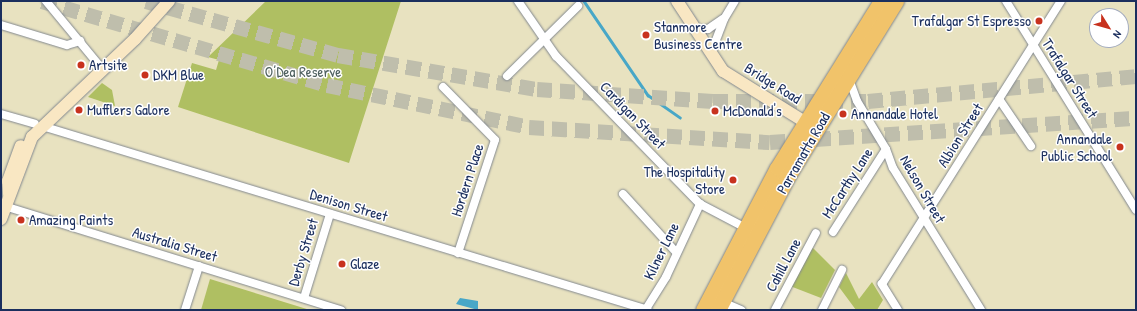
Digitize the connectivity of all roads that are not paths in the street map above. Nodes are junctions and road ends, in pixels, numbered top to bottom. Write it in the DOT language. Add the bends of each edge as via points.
graph roads {
  1 [pos="46,1"];
  2 [pos="169,1"];
  3 [pos="518,1"];
  4 [pos="677,1"];
  5 [pos="735,1"];
  6 [pos="881,1"];
  7 [pos="896,1"];
  8 [pos="1006,1"];
  9 [pos="1061,1"];
  10 [pos="578,6"];
  11 [pos="151,18"];
  12 [pos="724,19"];
  13 [pos="1,25"];
  14 [pos="695,29"];
  15 [pos="544,38"];
  16 [pos="80,41"];
  17 [pos="1033,45"];
  18 [pos="711,53"];
  19 [pos="99,65"];
  20 [pos="507,76"];
  21 [pos="848,78"];
  22 [pos="443,87"];
  23 [pos="999,99"];
  24 [pos="1,114"];
  25 [pos="38,125"];
  26 [pos="811,126"];
  27 [pos="1030,146"];
  28 [pos="886,149"];
  29 [pos="623,194"];
  30 [pos="700,204"];
  31 [pos="3,206"];
  32 [pos="1136,210"];
  33 [pos="330,214"];
  34 [pos="1,219"];
  35 [pos="923,219"];
  36 [pos="746,228"];
  37 [pos="833,232"];
  38 [pos="816,233"];
  39 [pos="676,252"];
  40 [pos="458,253"];
  41 [pos="199,266"];
  42 [pos="842,270"];
  43 [pos="304,298"];
  44 [pos="720,306"];
  45 [pos="647,309"];
  46 [pos="185,310"];
  47 [pos="341,310"];
  48 [pos="703,310"];
  49 [pos="742,310"];
  50 [pos="775,310"];
  51 [pos="822,310"];
  52 [pos="898,310"];
  53 [pos="981,310"];
  1 -- 16 [label="street"];
  2 -- 11 [label="main road"];
  3 -- 15 [label="street, Cardigan Street"];
  4 -- 14 [label="main road, Bridge Road"];
  5 -- 12 [label="street"];
  6 -- 26 [label="highway, Parramatta Road"];
  7 -- 21 [label="highway, Parramatta Road"];
  8 -- 17 [label="street, Trafalgar Street"];
  9 -- 17 [label="street, Albion Street"];
  10 -- 15 [label="street"];
  11 -- 19 [label="main road" via="138,27"];
  11 -- 25 [label="main road" via="135,39"];
  12 -- 14 [label="street" via="708,29"];
  12 -- 18 [label="street"];
  13 -- 16 [label="street" via="67,45"];
  14 -- 18 [label="main road, Bridge Road"];
  15 -- 20 [label="street"];
  15 -- 30 [label="street, Cardigan Street" via="556,56"];
  16 -- 19 [label="street"];
  17 -- 23 [label="street, Albion Street"];
  17 -- 32 [label="street, Trafalgar Street"];
  18 -- 26 [label="main road, Bridge Road" via="728,75"];
  19 -- 25 [label="main road"];
  21 -- 26 [label="highway, Parramatta Road"];
  21 -- 28 [label="street, Nelson Street" via="857,101"];
  22 -- 40 [label="street, Hordern Place" via="495,140"];
  23 -- 27 [label="street"];
  23 -- 35 [label="street, Albion Street"];
  24 -- 25 [label="street, Denison Street"];
  25 -- 31 [label="main road" via="26,148 17,183"];
  25 -- 33 [label="street, Denison Street"];
  26 -- 36 [label="highway, Parramatta Road" via="774,174"];
  26 -- 44 [label="highway, Parramatta Road"];
  28 -- 35 [label="street, Nelson Street" via="893,168"];
  28 -- 37 [label="street, McCarthy Lane"];
  29 -- 39 [label="street"];
  30 -- 36 [label="street, Cardigan Street"];
  30 -- 39 [label="street, Kilner Lane"];
  31 -- 34 [label="main road"];
  31 -- 41 [label="street, Australia Street"];
  33 -- 40 [label="street, Denison Street"];
  33 -- 43 [label="street, Derby Street"];
  35 -- 52 [label="street, Albion Street" via="882,284"];
  35 -- 53 [label="street, Nelson Street"];
  36 -- 48 [label="highway, Parramatta Road"];
  38 -- 50 [label="street, Cahill Lane"];
  39 -- 45 [label="street, Kilner Lane" via="666,277"];
  40 -- 45 [label="street, Denison Street"];
  41 -- 43 [label="street, Australia Street"];
  41 -- 46 [label="street"];
  42 -- 51 [label="street"];
  43 -- 47 [label="street, Australia Street"];
  44 -- 49 [label="street"];
}
